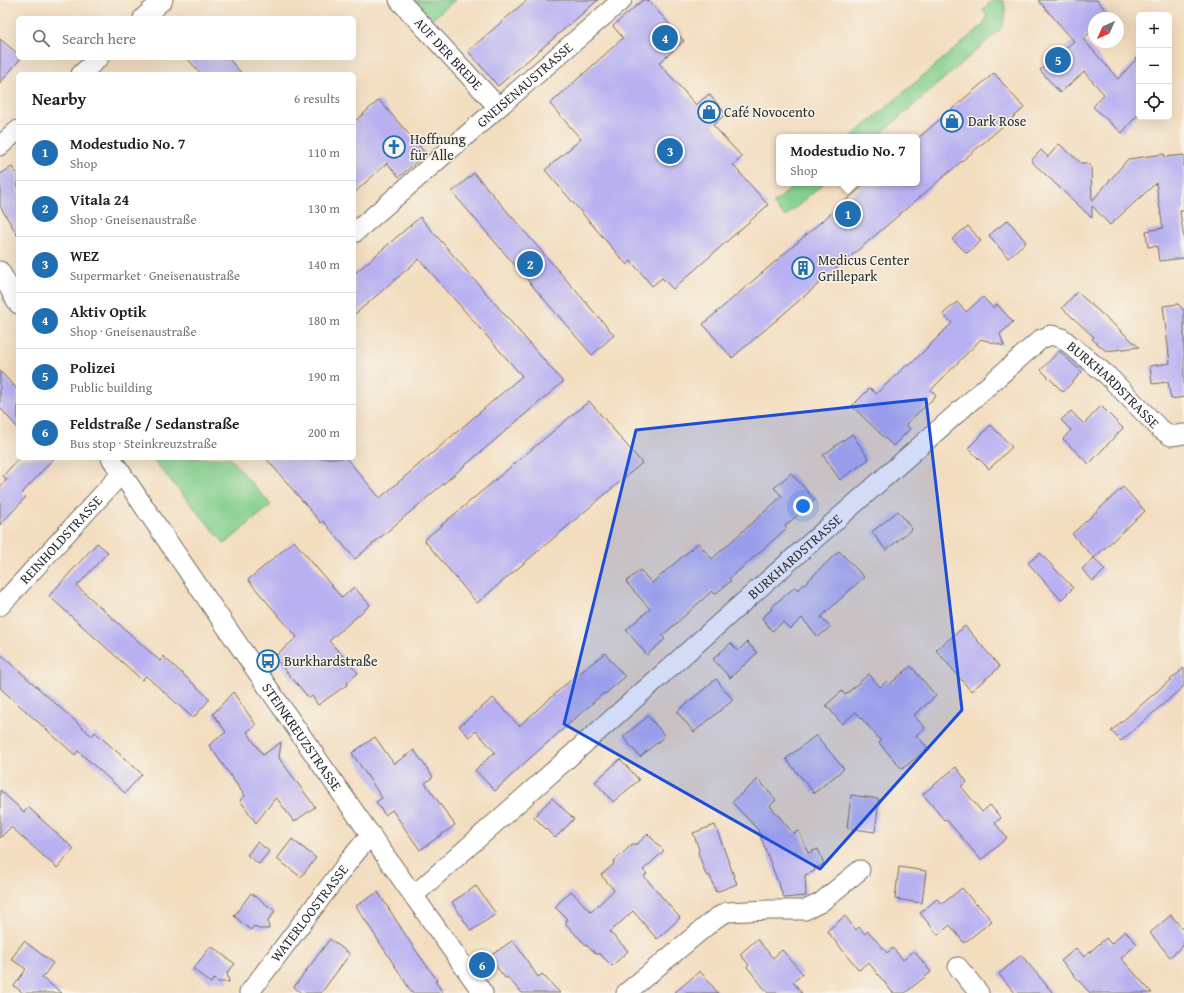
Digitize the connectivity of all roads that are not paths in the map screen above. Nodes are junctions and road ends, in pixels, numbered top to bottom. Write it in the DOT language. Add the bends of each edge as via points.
graph roads {
  1 [pos="163,0"];
  2 [pos="399,0"];
  3 [pos="622,0"];
  4 [pos="145,16"];
  5 [pos="97,60"];
  6 [pos="83,72"];
  7 [pos="498,107"];
  8 [pos="16,132"];
  9 [pos="0,146"];
  10 [pos="356,231"];
  11 [pos="0,271"];
  12 [pos="16,300"];
  13 [pos="1184,434"];
  14 [pos="116,466"];
  15 [pos="0,606"];
  16 [pos="371,834"];
  17 [pos="860,870"];
  18 [pos="413,896"];
  19 [pos="958,967"];
  20 [pos="249,993"];
  21 [pos="483,993"];
  22 [pos="626,993"];
  23 [pos="979,993"];
  1 -- 4 [label="street"];
  2 -- 7 [label="street, AUF DER BREDE"];
  3 -- 7 [label="street, GNEISENAUSTRASSE"];
  5 -- 6 [label="street"];
  7 -- 10 [label="street, GNEISENAUSTRASSE"];
  8 -- 9 [label="street"];
  11 -- 12 [label="street"];
  13 -- 18 [label="street, BURKHARDSTRASSE" via="1171,436 1159,428 1108,376 1062,338 1051,335 1041,339"];
  14 -- 15 [label="street, REINHOLDSTRASSE"];
  14 -- 16 [label="street, STEINKREUZSTRASSE"];
  16 -- 18 [label="street, STEINKREUZSTRASSE"];
  16 -- 20 [label="street, WATERLOOSTRASSE"];
  17 -- 22 [label="street" via="820,902 804,910 727,912 716,918"];
  18 -- 21 [label="street, STEINKREUZSTRASSE"];
  19 -- 23 [label="street"];
}
